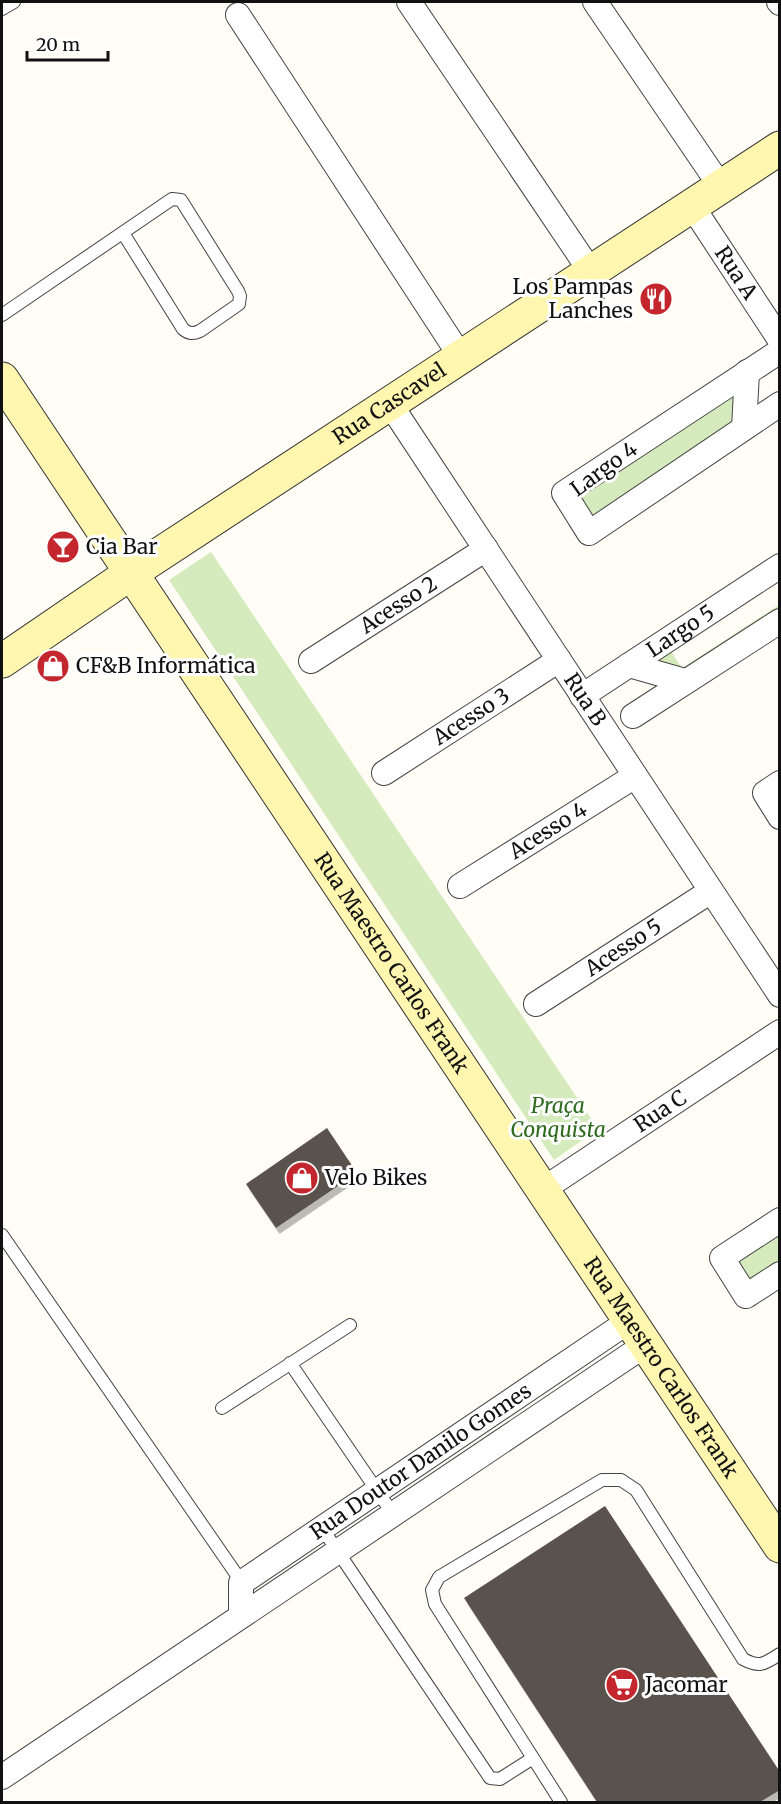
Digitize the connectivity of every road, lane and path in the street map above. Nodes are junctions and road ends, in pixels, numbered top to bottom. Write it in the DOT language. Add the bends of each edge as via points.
graph roads {
  1 [pos="14,2"];
  2 [pos="409,2"];
  3 [pos="595,2"];
  4 [pos="2,9"];
  5 [pos="238,15"];
  6 [pos="780,148"];
  7 [pos="721,187"];
  8 [pos="692,206"];
  9 [pos="123,234"];
  10 [pos="591,272"];
  11 [pos="2,315"];
  12 [pos="780,340"];
  13 [pos="780,351"];
  14 [pos="461,357"];
  15 [pos="747,372"];
  16 [pos="2,380"];
  17 [pos="390,404"];
  18 [pos="780,404"];
  19 [pos="744,428"];
  20 [pos="486,549"];
  21 [pos="780,566"];
  22 [pos="131,573"];
  23 [pos="780,621"];
  24 [pos="559,660"];
  25 [pos="2,661"];
  26 [pos="311,661"];
  27 [pos="629,665"];
  28 [pos="685,681"];
  29 [pos="582,696"];
  30 [pos="633,716"];
  31 [pos="384,773"];
  32 [pos="635,776"];
  33 [pos="780,783"];
  34 [pos="780,817"];
  35 [pos="460,886"];
  36 [pos="711,891"];
  37 [pos="780,995"];
  38 [pos="536,1004"];
  39 [pos="780,1032"];
  40 [pos="542,1190"];
  41 [pos="780,1220"];
  42 [pos="2,1235"];
  43 [pos="780,1274"];
  44 [pos="350,1324"];
  45 [pos="637,1333"];
  46 [pos="290,1363"];
  47 [pos="222,1408"];
  48 [pos="377,1491"];
  49 [pos="393,1514"];
  50 [pos="322,1528"];
  51 [pos="780,1546"];
  52 [pos="337,1551"];
  53 [pos="241,1582"];
  54 [pos="249,1610"];
  55 [pos="780,1654"];
  56 [pos="533,1758"];
  57 [pos="2,1777"];
  58 [pos="561,1803"];
  1 -- 4 [label="lane"];
  2 -- 10 [label="street"];
  3 -- 7 [label="street"];
  5 -- 14 [label="street"];
  6 -- 7 [label="main road, Rua Cascavel"];
  7 -- 8 [label="main road, Rua Cascavel"];
  8 -- 10 [label="main road, Rua Cascavel"];
  8 -- 12 [label="street, Rua A"];
  9 -- 9 [label="lane" via="188,332 200,331 239,304 238,291 181,200 172,199"];
  9 -- 11 [label="lane"];
  10 -- 14 [label="main road, Rua Cascavel"];
  13 -- 15 [label="street, Largo 4"];
  14 -- 17 [label="main road, Rua Cascavel"];
  15 -- 19 [label="street"];
  15 -- 19 [label="street, Largo 4" via="564,493 589,533"];
  16 -- 22 [label="main road, Rua Maestro Carlos Frank"];
  17 -- 20 [label="street, Rua B"];
  17 -- 22 [label="main road, Rua Cascavel"];
  18 -- 19 [label="street, Largo 4"];
  20 -- 24 [label="street, Rua B"];
  20 -- 26 [label="street, Acesso 2"];
  21 -- 27 [label="street, Largo 5"];
  22 -- 25 [label="main road, Rua Cascavel"];
  22 -- 40 [label="main road, Rua Maestro Carlos Frank"];
  23 -- 28 [label="street"];
  24 -- 29 [label="street, Rua B"];
  24 -- 31 [label="street, Acesso 3"];
  27 -- 28 [label="street"];
  27 -- 29 [label="street, Largo 5"];
  28 -- 30 [label="street"];
  29 -- 32 [label="street, Rua B"];
  32 -- 35 [label="street, Acesso 4"];
  32 -- 36 [label="street, Rua B"];
  33 -- 34 [label="street" via="765,793"];
  36 -- 37 [label="street, Rua B"];
  36 -- 38 [label="street, Acesso 5"];
  39 -- 40 [label="street, Rua C"];
  40 -- 45 [label="main road, Rua Maestro Carlos Frank"];
  41 -- 43 [label="street" via="722,1258 746,1296"];
  42 -- 53 [label="lane"];
  44 -- 46 [label="lane"];
  45 -- 48 [label="street, Rua Doutor Danilo Gomes"];
  45 -- 49 [label="street, Rua Doutor Danilo Gomes"];
  45 -- 51 [label="main road, Rua Maestro Carlos Frank"];
  46 -- 47 [label="lane"];
  46 -- 48 [label="lane"];
  48 -- 49 [label="lane"];
  48 -- 50 [label="street, Rua Doutor Danilo Gomes"];
  49 -- 52 [label="street, Rua Doutor Danilo Gomes"];
  50 -- 52 [label="lane"];
  50 -- 53 [label="street, Rua Doutor Danilo Gomes"];
  52 -- 54 [label="street, Rua Doutor Danilo Gomes"];
  52 -- 56 [label="lane" via="490,1778 500,1779"];
  53 -- 54 [label="street"];
  54 -- 57 [label="street, Rua Doutor Danilo Gomes"];
  55 -- 56 [label="lane" via="764,1664 743,1659 636,1490 621,1480 602,1480 439,1577 432,1590 435,1604"];
  56 -- 58 [label="lane"];
}
